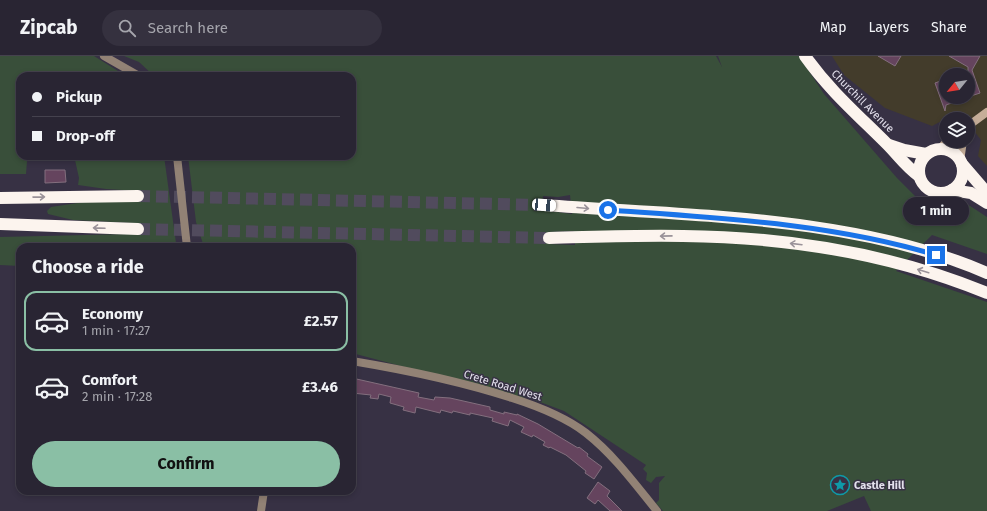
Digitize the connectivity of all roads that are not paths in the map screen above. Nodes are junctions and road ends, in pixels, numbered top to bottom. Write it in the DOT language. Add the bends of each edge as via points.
graph roads {
  1 [pos="104,56"];
  2 [pos="805,56"];
  3 [pos="132,72"];
  4 [pos="987,112"];
  5 [pos="975,121"];
  6 [pos="888,144"];
  7 [pos="939,148"];
  8 [pos="947,148"];
  9 [pos="962,148"];
  10 [pos="926,154"];
  11 [pos="177,160"];
  12 [pos="961,163"];
  13 [pos="919,176"];
  14 [pos="952,190"];
  15 [pos="987,193"];
  16 [pos="138,196"];
  17 [pos="0,198"];
  18 [pos="987,203"];
  19 [pos="544,205"];
  20 [pos="0,224"];
  21 [pos="138,229"];
  22 [pos="549,238"];
  23 [pos="187,243"];
  24 [pos="987,273"];
  25 [pos="987,294"];
  26 [pos="356,362"];
  27 [pos="263,495"];
  28 [pos="261,511"];
  29 [pos="657,511"];
  1 -- 3 [label="street"];
  2 -- 6 [label="highway, Churchill Avenue" via="829,88"];
  4 -- 5 [label="street"];
  6 -- 10 [label="highway, Churchill Avenue"];
  6 -- 13 [label="highway, Churchill Avenue" via="902,162"];
  7 -- 10 [label="highway"];
  8 -- 12 [label="highway"];
  9 -- 12 [label="street"];
  10 -- 13 [label="highway" via="919,166"];
  11 -- 23 [label="street"];
  12 -- 14 [label="highway" via="961,179"];
  12 -- 15 [label="highway"];
  13 -- 14 [label="highway" via="925,186 935,192"];
  14 -- 18 [label="highway" via="971,193"];
  17 -- 16 [label="highway, one-way"];
  19 -- 24 [label="highway, one-way" via="799,226 888,241"];
  21 -- 20 [label="highway, one-way"];
  25 -- 22 [label="highway, one-way" via="960,282 884,260 797,244 683,236"];
  26 -- 29 [label="street, Crete Road West" via="423,374 492,392 536,406 560,417 585,432 604,448"];
  27 -- 28 [label="street"];
}
